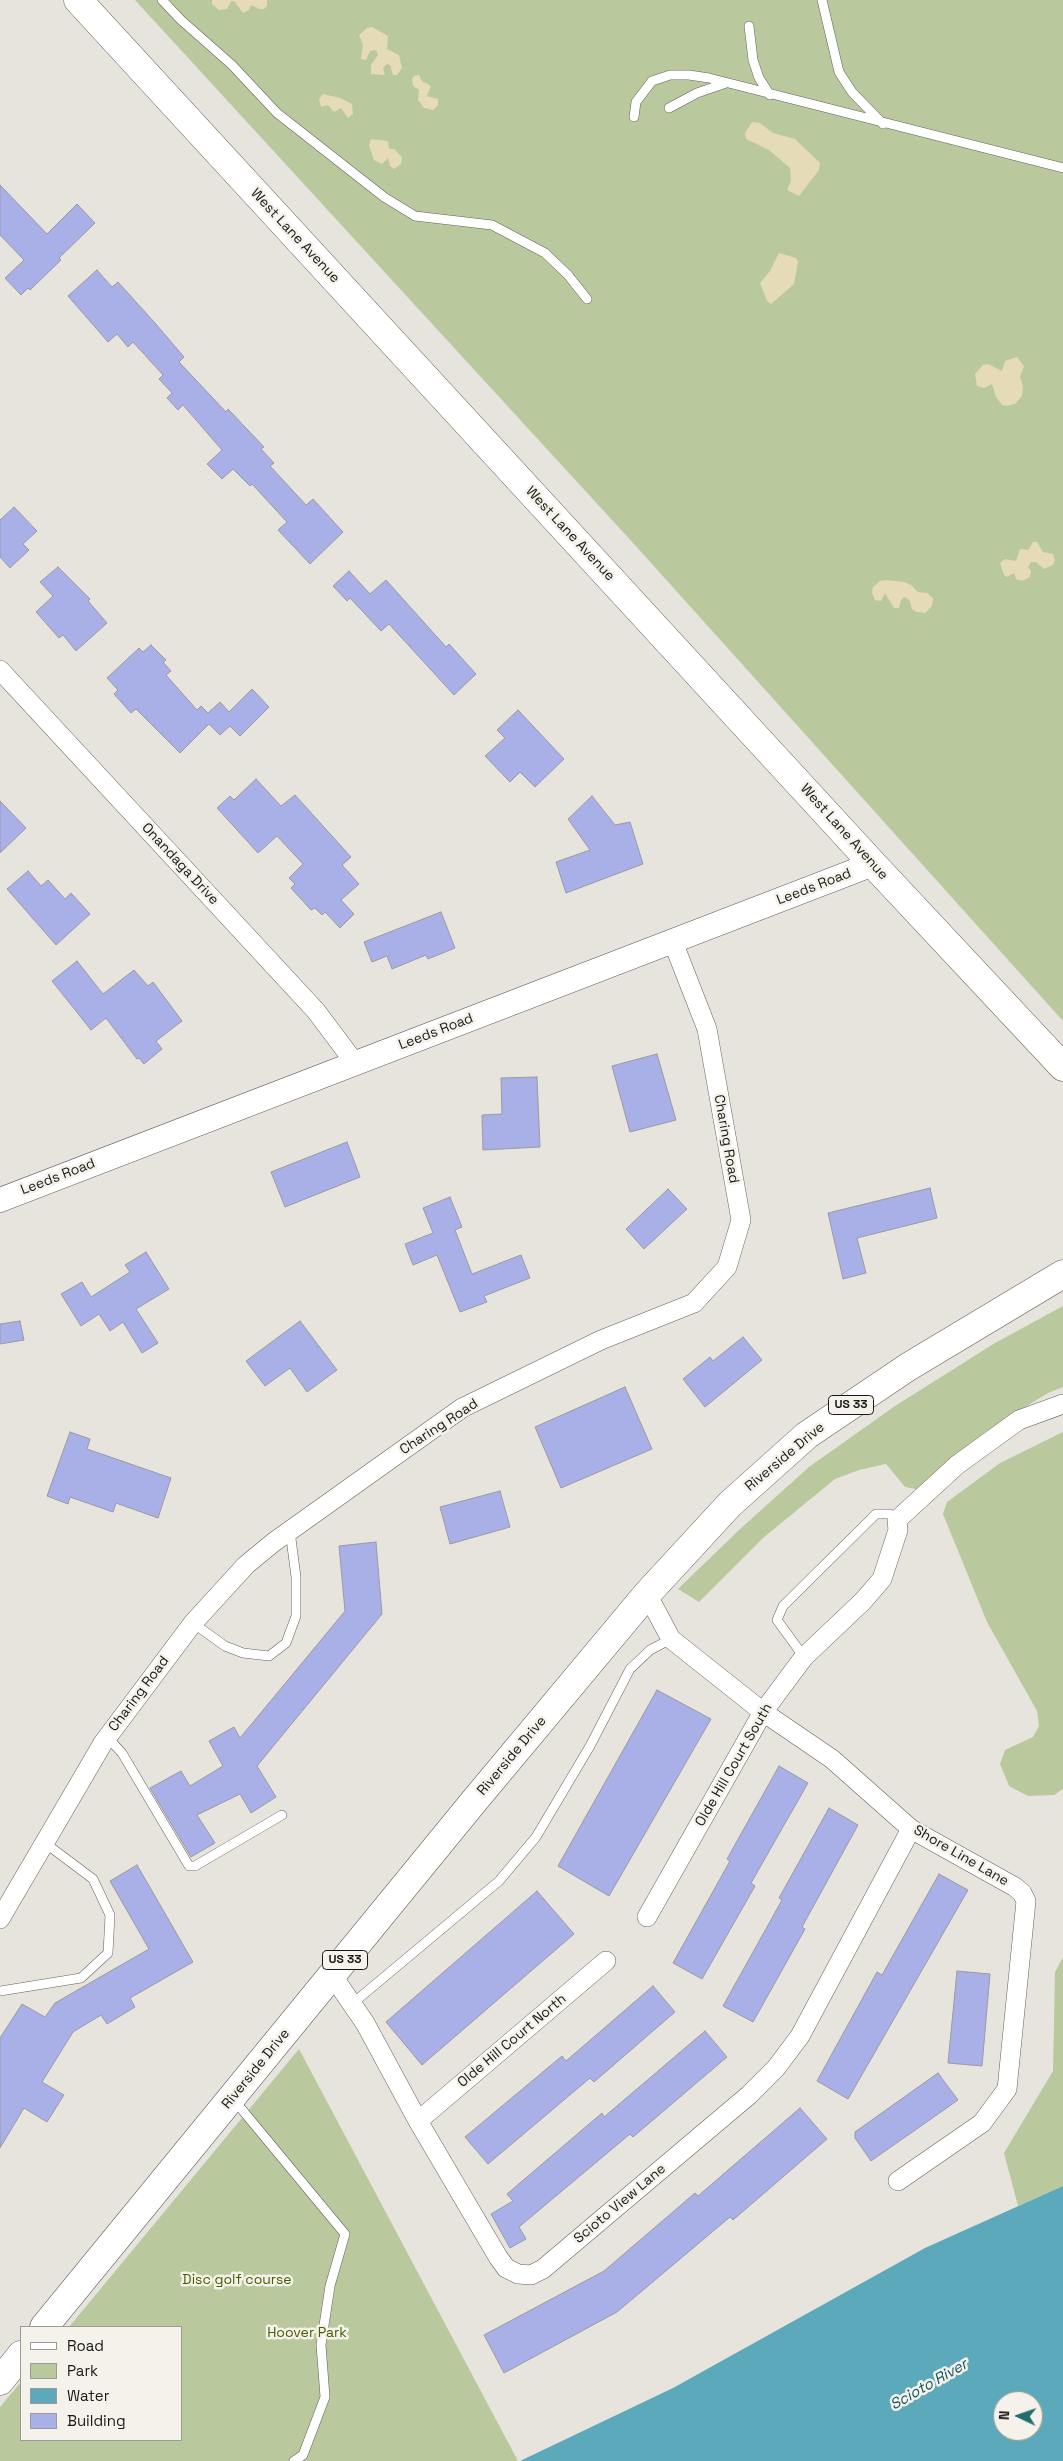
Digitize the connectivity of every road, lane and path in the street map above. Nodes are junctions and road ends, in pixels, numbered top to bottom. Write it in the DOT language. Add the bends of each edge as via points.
graph roads {
  1 [pos="78,0"];
  2 [pos="162,0"];
  3 [pos="822,0"];
  4 [pos="750,26"];
  5 [pos="727,83"];
  6 [pos="770,95"];
  7 [pos="669,108"];
  8 [pos="634,117"];
  9 [pos="883,124"];
  10 [pos="1063,168"];
  11 [pos="587,299"];
  12 [pos="0,670"];
  13 [pos="872,864"];
  14 [pos="673,942"];
  15 [pos="355,1063"];
  16 [pos="1063,1067"];
  17 [pos="0,1200"];
  18 [pos="1063,1274"];
  19 [pos="1063,1404"];
  20 [pos="897,1520"];
  21 [pos="290,1531"];
  22 [pos="647,1594"];
  23 [pos="193,1623"];
  24 [pos="671,1640"];
  25 [pos="804,1657"];
  26 [pos="763,1712"];
  27 [pos="107,1737"];
  28 [pos="282,1815"];
  29 [pos="911,1829"];
  30 [pos="45,1844"];
  31 [pos="647,1917"];
  32 [pos="0,1919"];
  33 [pos="606,1961"];
  34 [pos="332,1975"];
  35 [pos="0,1991"];
  36 [pos="352,2004"];
  37 [pos="232,2098"];
  38 [pos="418,2121"];
  39 [pos="898,2181"];
  40 [pos="45,2326"];
  41 [pos="20,2356"];
  42 [pos="0,2381"];
  43 [pos="294,2461"];
  1 -- 13 [label="main road, West Lane Avenue"];
  2 -- 11 [label="lane" via="232,65 276,114 384,197 415,216 492,225 545,253"];
  3 -- 9 [label="lane" via="839,72 852,92"];
  4 -- 6 [label="lane" via="753,60"];
  5 -- 6 [label="lane"];
  5 -- 7 [label="lane" via="697,93"];
  5 -- 8 [label="lane" via="689,75 670,75 652,81 636,102"];
  6 -- 9 [label="lane"];
  9 -- 10 [label="lane"];
  12 -- 15 [label="street, Onandaga Drive" via="316,1011"];
  13 -- 14 [label="street, Leeds Road"];
  13 -- 16 [label="main road, West Lane Avenue"];
  14 -- 15 [label="street, Leeds Road"];
  14 -- 21 [label="street, Charing Road" via="707,1029 741,1220 727,1267 694,1303 601,1340 462,1408"];
  15 -- 17 [label="street, Leeds Road"];
  18 -- 22 [label="main road, Riverside Drive / US 33" via="908,1366 806,1436 730,1504"];
  19 -- 20 [label="street" via="1019,1420 956,1465"];
  20 -- 25 [label="street, Olde Hill Court South" via="898,1530 882,1579"];
  20 -- 25 [label="lane" via="890,1514 876,1514 782,1606 777,1620"];
  21 -- 23 [label="street, Charing Road" via="246,1566"];
  21 -- 23 [label="lane" via="296,1577 296,1616 286,1643 269,1656 243,1653 225,1646"];
  22 -- 24 [label="street, Shore Line Lane"];
  22 -- 34 [label="main road, Riverside Drive / US 33"];
  23 -- 27 [label="street, Charing Road"];
  24 -- 26 [label="street, Shore Line Lane"];
  24 -- 36 [label="lane" via="650,1650 630,1669 536,1838 499,1881"];
  25 -- 26 [label="street, Olde Hill Court South"];
  26 -- 29 [label="street, Shore Line Lane" via="832,1759"];
  26 -- 31 [label="street, Olde Hill Court South"];
  27 -- 28 [label="lane" via="122,1753 189,1866 195,1866"];
  27 -- 30 [label="street, Charing Road"];
  29 -- 38 [label="street, Scioto View Lane" via="800,2036 776,2068 749,2095 543,2269 531,2275 518,2274 506,2268"];
  29 -- 39 [label="street, Shore Line Lane" via="1015,1887 1026,1901 1026,1910 1008,2089 982,2123"];
  30 -- 32 [label="street, Charing Road"];
  30 -- 35 [label="lane" via="93,1879 110,1915 108,1953 82,1978"];
  33 -- 38 [label="street, Olde Hill Court North"];
  34 -- 36 [label="street, Scioto View Lane"];
  34 -- 37 [label="main road, Riverside Drive / US 33"];
  36 -- 38 [label="street, Scioto View Lane"];
  37 -- 40 [label="main road, Riverside Drive / US 33"];
  37 -- 43 [label="lane" via="345,2234 330,2286 321,2345 324,2397 303,2455"];
  41 -- 42 [label="main road"];
}
